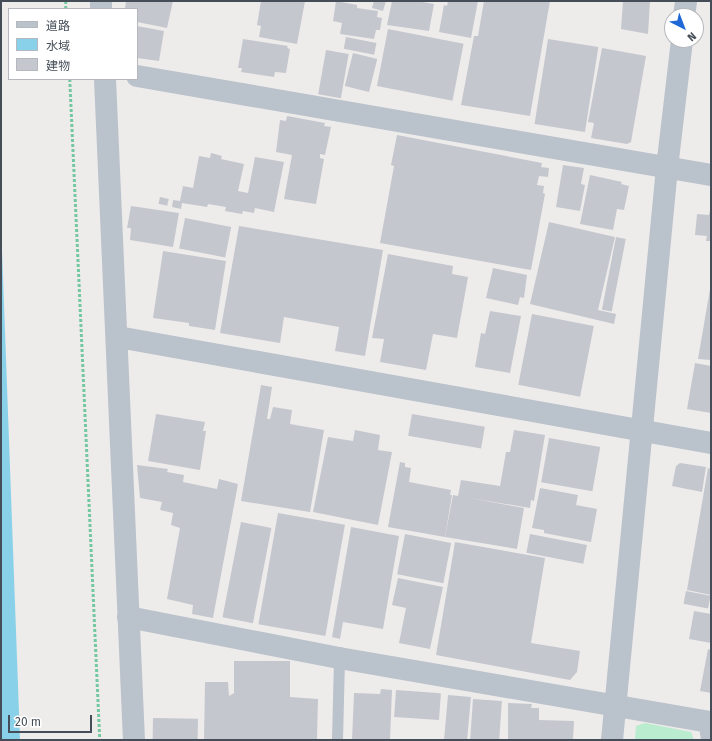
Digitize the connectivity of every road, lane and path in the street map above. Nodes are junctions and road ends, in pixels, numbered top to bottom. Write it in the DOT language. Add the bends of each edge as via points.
graph roads {
  1 [pos="681,48"];
  2 [pos="138,76"];
  3 [pos="70,80"];
  4 [pos="105,80"];
  5 [pos="667,168"];
  6 [pos="711,175"];
  7 [pos="118,337"];
  8 [pos="641,431"];
  9 [pos="711,443"];
  10 [pos="128,617"];
  11 [pos="339,658"];
  12 [pos="615,705"];
  13 [pos="706,727"];
  14 [pos="100,740"];
  15 [pos="134,740"];
  16 [pos="336,740"];
  17 [pos="612,740"];
  1 -- 5 [label="street"];
  2 -- 5 [label="street"];
  3 -- 14 [label="path"];
  4 -- 7 [label="street"];
  5 -- 6 [label="street"];
  5 -- 8 [label="street"];
  7 -- 8 [label="street"];
  7 -- 10 [label="street"];
  8 -- 9 [label="street"];
  8 -- 12 [label="street"];
  10 -- 11 [label="street"];
  10 -- 15 [label="street"];
  11 -- 12 [label="street"];
  11 -- 16 [label="lane"];
  12 -- 13 [label="street"];
  12 -- 17 [label="street"];
}
